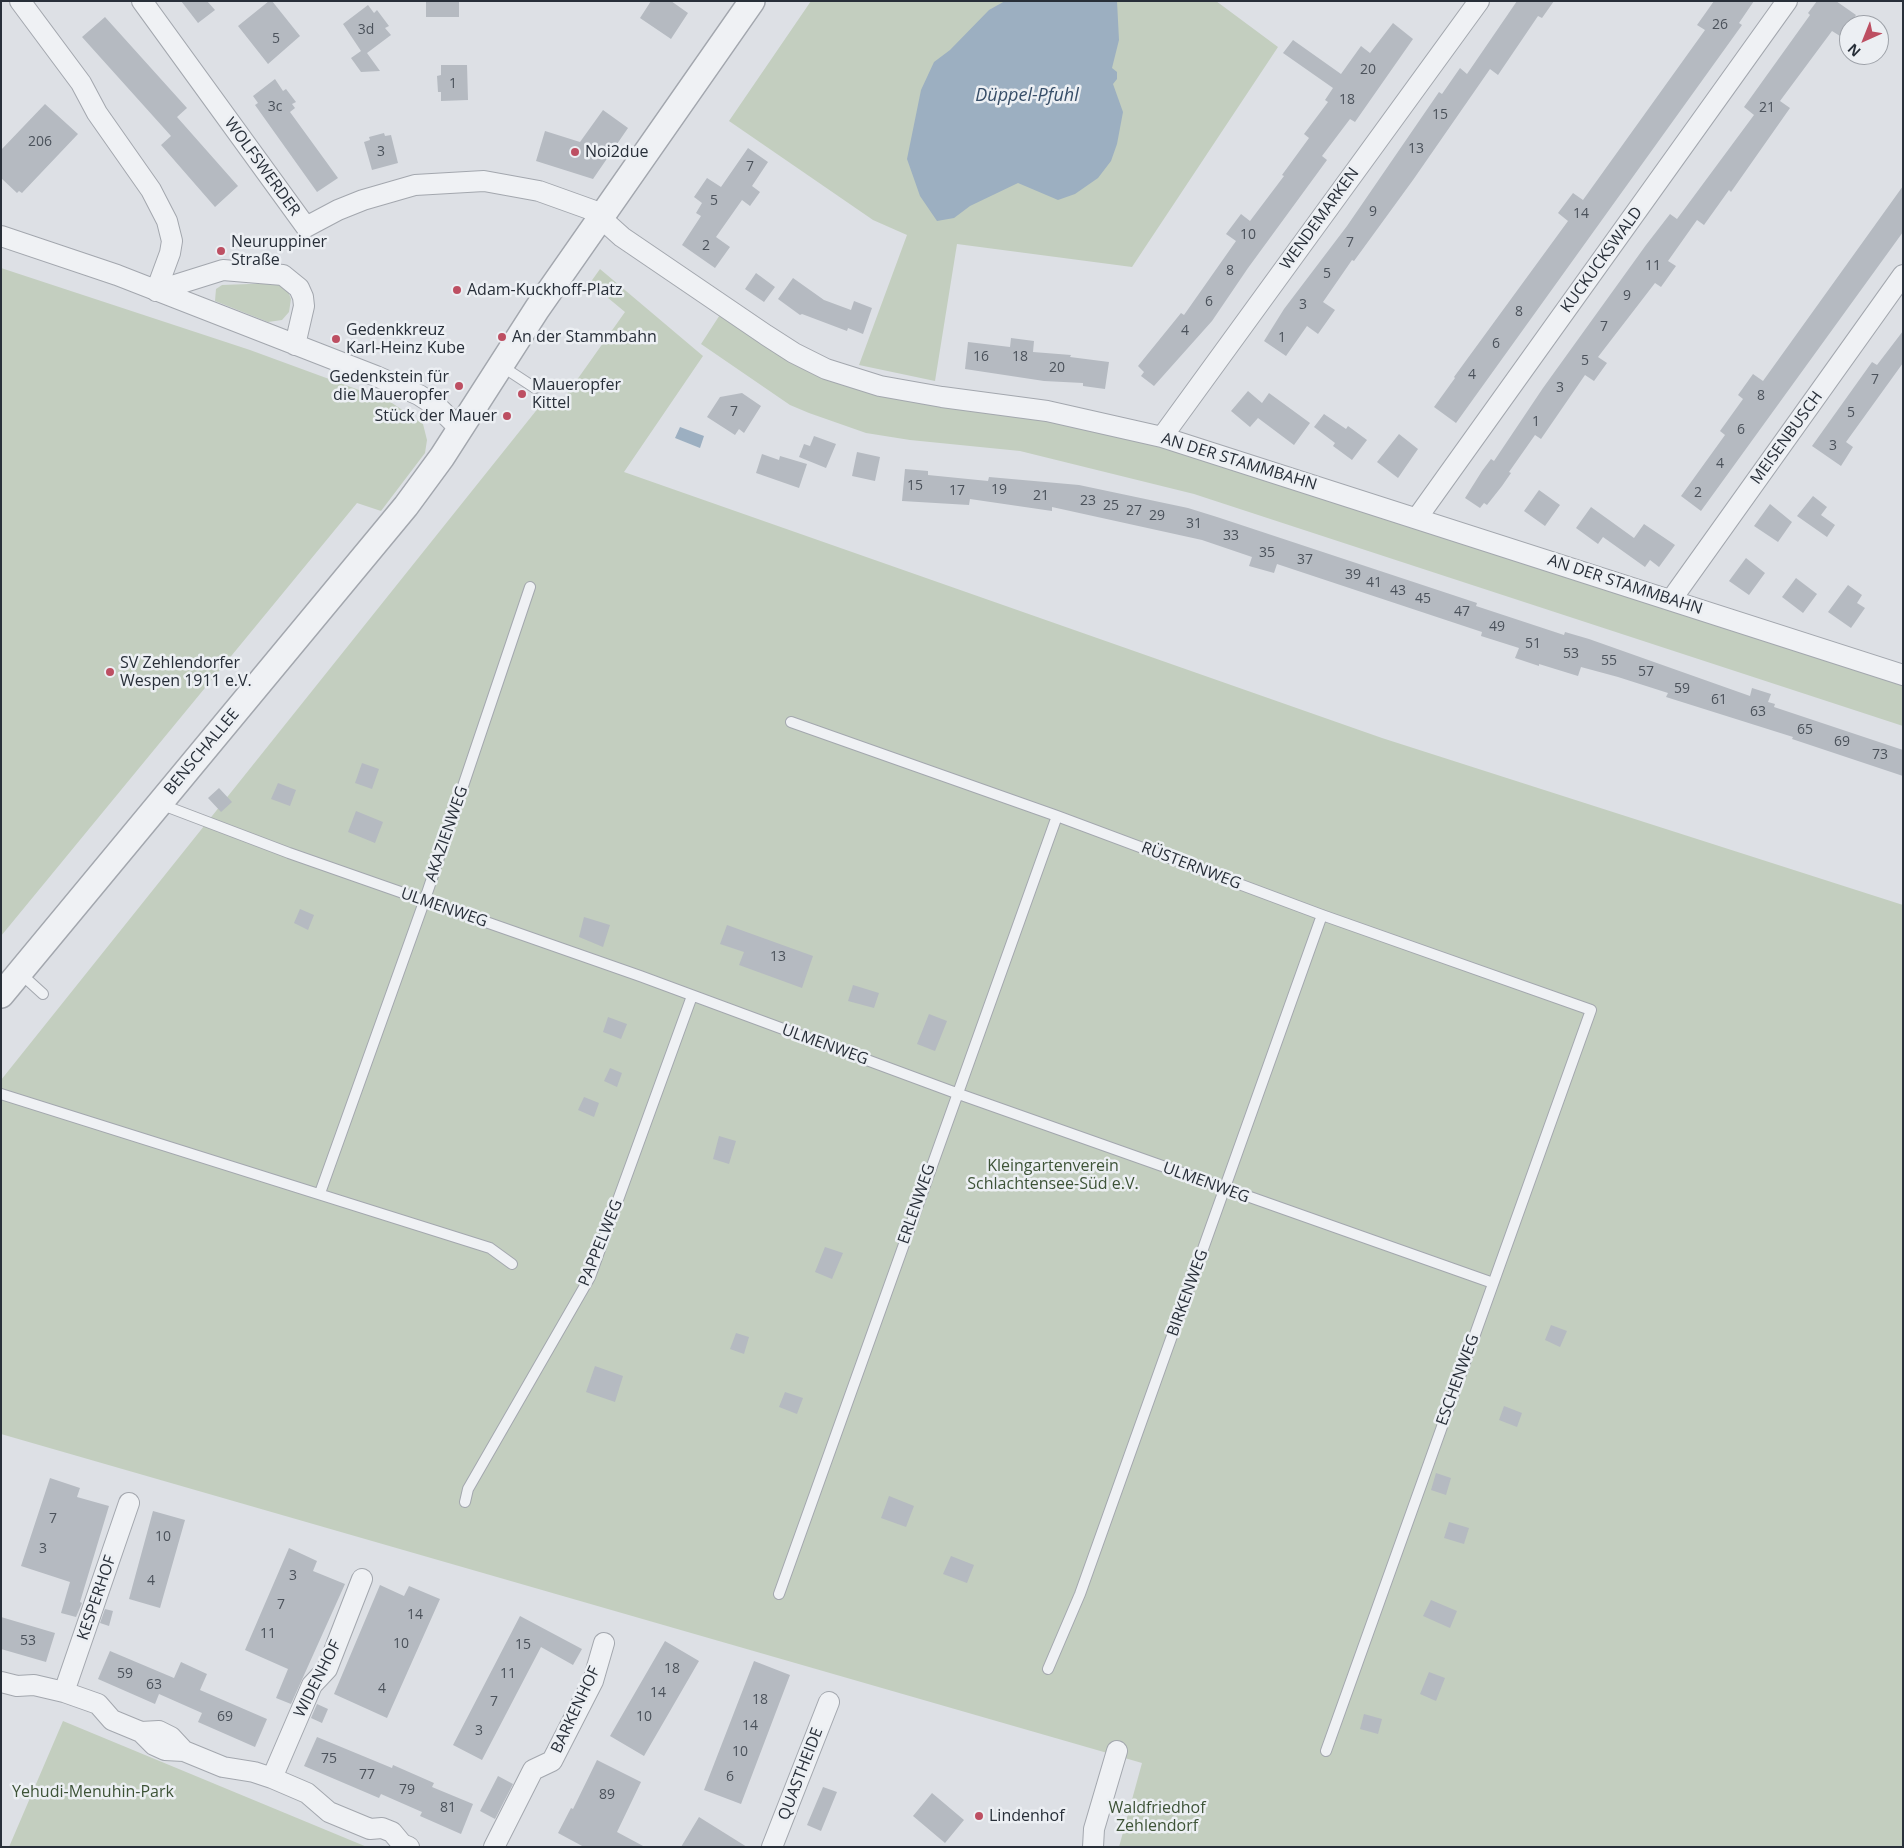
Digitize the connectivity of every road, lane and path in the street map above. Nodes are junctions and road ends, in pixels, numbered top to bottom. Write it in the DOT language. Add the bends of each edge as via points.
graph roads {
  1 [pos="20,1"];
  2 [pos="142,1"];
  3 [pos="752,1"];
  4 [pos="1787,1"];
  5 [pos="1475,2"];
  6 [pos="601,216"];
  7 [pos="1,236"];
  8 [pos="1903,275"];
  9 [pos="156,291"];
  10 [pos="295,345"];
  11 [pos="500,365"];
  12 [pos="542,385"];
  13 [pos="460,428"];
  14 [pos="1162,437"];
  15 [pos="1417,518"];
  16 [pos="530,587"];
  17 [pos="1671,600"];
  18 [pos="1903,675"];
  19 [pos="791,722"];
  20 [pos="159,804"];
  21 [pos="1057,816"];
  22 [pos="424,902"];
  23 [pos="1322,915"];
  24 [pos="20,973"];
  25 [pos="43,994"];
  26 [pos="1,995"];
  27 [pos="692,996"];
  28 [pos="1592,1010"];
  29 [pos="956,1093"];
  30 [pos="1,1094"];
  31 [pos="1224,1189"];
  32 [pos="320,1193"];
  33 [pos="512,1264"];
  34 [pos="1492,1283"];
  35 [pos="465,1502"];
  36 [pos="129,1503"];
  37 [pos="362,1579"];
  38 [pos="779,1594"];
  39 [pos="604,1642"];
  40 [pos="1048,1670"];
  41 [pos="1,1682"];
  42 [pos="64,1692"];
  43 [pos="830,1702"];
  44 [pos="1117,1751"];
  45 [pos="1326,1751"];
  46 [pos="272,1778"];
  47 [pos="406,1845"];
  48 [pos="494,1847"];
  49 [pos="772,1847"];
  50 [pos="1093,1847"];
  1 -- 9 [label="street" via="81,83 97,113 151,190 167,221 172,241"];
  2 -- 6 [label="street, WOLFSWERDER" via="306,227 338,210 389,192 448,182 484,181 539,191 578,203"];
  3 -- 6 [label="street, BENSCHALLEE"];
  4 -- 15 [label="street, KUCKUCKSWALD"];
  5 -- 14 [label="street, WENDEMARKEN"];
  6 -- 11 [label="street, BENSCHALLEE"];
  6 -- 14 [label="street, AN DER STAMMBAHN" via="622,237 766,335 826,369 880,386 1047,411"];
  7 -- 9 [label="street"];
  8 -- 17 [label="street, MEISENBUSCH"];
  9 -- 10 [label="street"];
  9 -- 10 [label="street" via="223,270 283,275 299,288 303,297"];
  10 -- 13 [label="street" via="419,395"];
  11 -- 12 [label="lane" via="535,388"];
  11 -- 13 [label="street, BENSCHALLEE"];
  13 -- 20 [label="street, BENSCHALLEE" via="406,506"];
  14 -- 15 [label="street, AN DER STAMMBAHN"];
  15 -- 17 [label="street, AN DER STAMMBAHN"];
  16 -- 22 [label="lane, AKAZIENWEG"];
  17 -- 18 [label="street, AN DER STAMMBAHN"];
  19 -- 21 [label="lane, RÜSTERNWEG"];
  20 -- 22 [label="lane, ULMENWEG"];
  20 -- 24 [label="street, BENSCHALLEE"];
  21 -- 23 [label="lane, RÜSTERNWEG"];
  21 -- 29 [label="lane, ERLENWEG"];
  22 -- 27 [label="lane, ULMENWEG"];
  22 -- 32 [label="lane, AKAZIENWEG"];
  23 -- 28 [label="lane, RÜSTERNWEG"];
  23 -- 31 [label="lane, BIRKENWEG"];
  24 -- 25 [label="lane"];
  24 -- 26 [label="street, BENSCHALLEE"];
  27 -- 29 [label="lane, ULMENWEG"];
  27 -- 35 [label="lane, PAPPELWEG" via="590,1277 468,1489"];
  28 -- 34 [label="lane, ESCHENWEG"];
  29 -- 31 [label="lane, ULMENWEG"];
  29 -- 38 [label="lane, ERLENWEG"];
  30 -- 32 [label="lane"];
  31 -- 34 [label="lane, ULMENWEG"];
  31 -- 40 [label="lane, BIRKENWEG" via="1080,1594"];
  32 -- 33 [label="lane" via="490,1248"];
  34 -- 45 [label="lane, ESCHENWEG"];
  36 -- 42 [label="street, KESPERHOF"];
  37 -- 46 [label="street, WIDENHOF" via="326,1669 312,1685"];
  39 -- 48 [label="street, BARKENHOF" via="593,1681 552,1761 533,1770"];
  41 -- 42 [label="street"];
  42 -- 46 [label="street" via="98,1704 112,1720 141,1732 159,1731 171,1736 184,1750 223,1767"];
  43 -- 49 [label="street, QUASTHEIDE"];
  44 -- 50 [label="street" via="1094,1829"];
  46 -- 47 [label="street" via="307,1793 329,1812 370,1830 382,1828 392,1832"];
}
